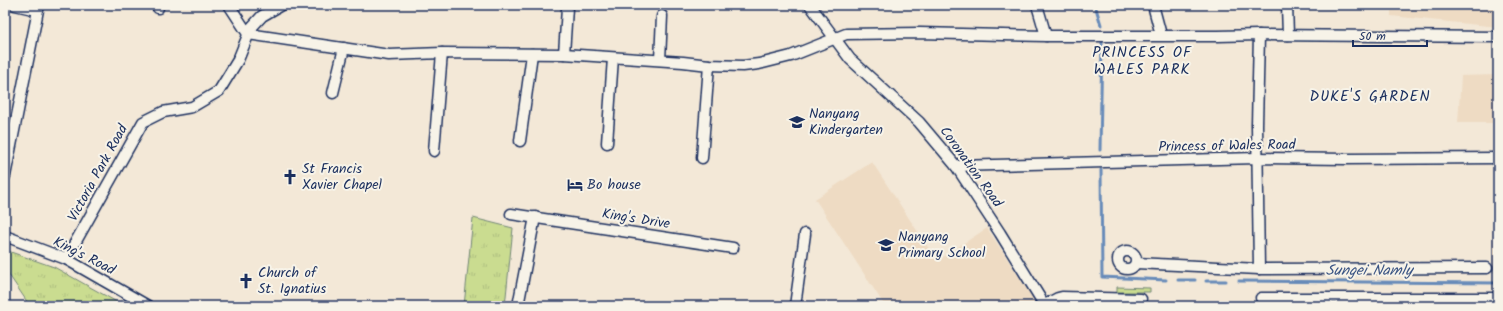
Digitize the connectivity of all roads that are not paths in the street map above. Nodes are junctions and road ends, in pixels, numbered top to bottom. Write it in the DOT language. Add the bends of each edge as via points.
graph roads {
  1 [pos="14,5"];
  2 [pos="229,5"];
  3 [pos="281,5"];
  4 [pos="810,5"];
  5 [pos="1037,5"];
  6 [pos="1153,5"];
  7 [pos="1288,5"];
  8 [pos="38,8"];
  9 [pos="567,8"];
  10 [pos="662,16"];
  11 [pos="248,34"];
  12 [pos="1259,35"];
  13 [pos="1288,35"];
  14 [pos="1046,36"];
  15 [pos="1161,36"];
  16 [pos="1498,37"];
  17 [pos="833,38"];
  18 [pos="344,48"];
  19 [pos="442,53"];
  20 [pos="532,54"];
  21 [pos="564,54"];
  22 [pos="613,58"];
  23 [pos="660,60"];
  24 [pos="709,65"];
  25 [pos="333,93"];
  26 [pos="520,141"];
  27 [pos="607,143"];
  28 [pos="434,151"];
  29 [pos="702,158"];
  30 [pos="1257,158"];
  31 [pos="1498,158"];
  32 [pos="956,166"];
  33 [pos="5,176"];
  34 [pos="511,214"];
  35 [pos="535,217"];
  36 [pos="805,234"];
  37 [pos="5,236"];
  38 [pos="733,248"];
  39 [pos="66,259"];
  40 [pos="1136,263"];
  41 [pos="1487,268"];
  42 [pos="1259,269"];
  43 [pos="1262,298"];
  44 [pos="1498,298"];
  45 [pos="1141,299"];
  46 [pos="148,306"];
  47 [pos="518,306"];
  48 [pos="795,306"];
  49 [pos="1045,306"];
  1 -- 8 [label="street"];
  2 -- 11 [label="street"];
  3 -- 11 [label="street, Victoria Park Road" via="262,16"];
  4 -- 17 [label="street, Coronation Road"];
  5 -- 14 [label="street"];
  6 -- 15 [label="street"];
  7 -- 13 [label="street"];
  8 -- 33 [label="street"];
  9 -- 21 [label="street"];
  10 -- 23 [label="street"];
  11 -- 18 [label="street"];
  11 -- 39 [label="street, Victoria Park Road" via="238,60 219,91 192,108 163,112 143,122"];
  12 -- 13 [label="street"];
  12 -- 15 [label="street"];
  12 -- 30 [label="street"];
  13 -- 16 [label="street"];
  14 -- 15 [label="street"];
  14 -- 17 [label="street" via="920,33 846,34"];
  17 -- 24 [label="street" via="791,56 759,64"];
  17 -- 32 [label="street, Coronation Road" via="850,59 919,122"];
  18 -- 19 [label="street" via="389,55"];
  18 -- 25 [label="street"];
  19 -- 20 [label="street"];
  19 -- 28 [label="street"];
  20 -- 21 [label="street"];
  20 -- 26 [label="street"];
  21 -- 22 [label="street"];
  22 -- 23 [label="street"];
  22 -- 27 [label="street"];
  23 -- 24 [label="street"];
  24 -- 29 [label="street"];
  30 -- 31 [label="street, Princess of Wales Road"];
  30 -- 32 [label="street, Princess of Wales Road"];
  30 -- 42 [label="street"];
  32 -- 49 [label="street, Coronation Road"];
  34 -- 35 [label="street, King's Drive"];
  35 -- 38 [label="street, King's Drive"];
  35 -- 47 [label="street"];
  36 -- 48 [label="street"];
  37 -- 39 [label="street, King's Road"];
  39 -- 46 [label="street, King's Road"];
  40 -- 42 [label="street"];
  41 -- 42 [label="street"];
  43 -- 44 [label="street"];
  45 -- 49 [label="street, Coronation Road" via="1062,297"];
}
